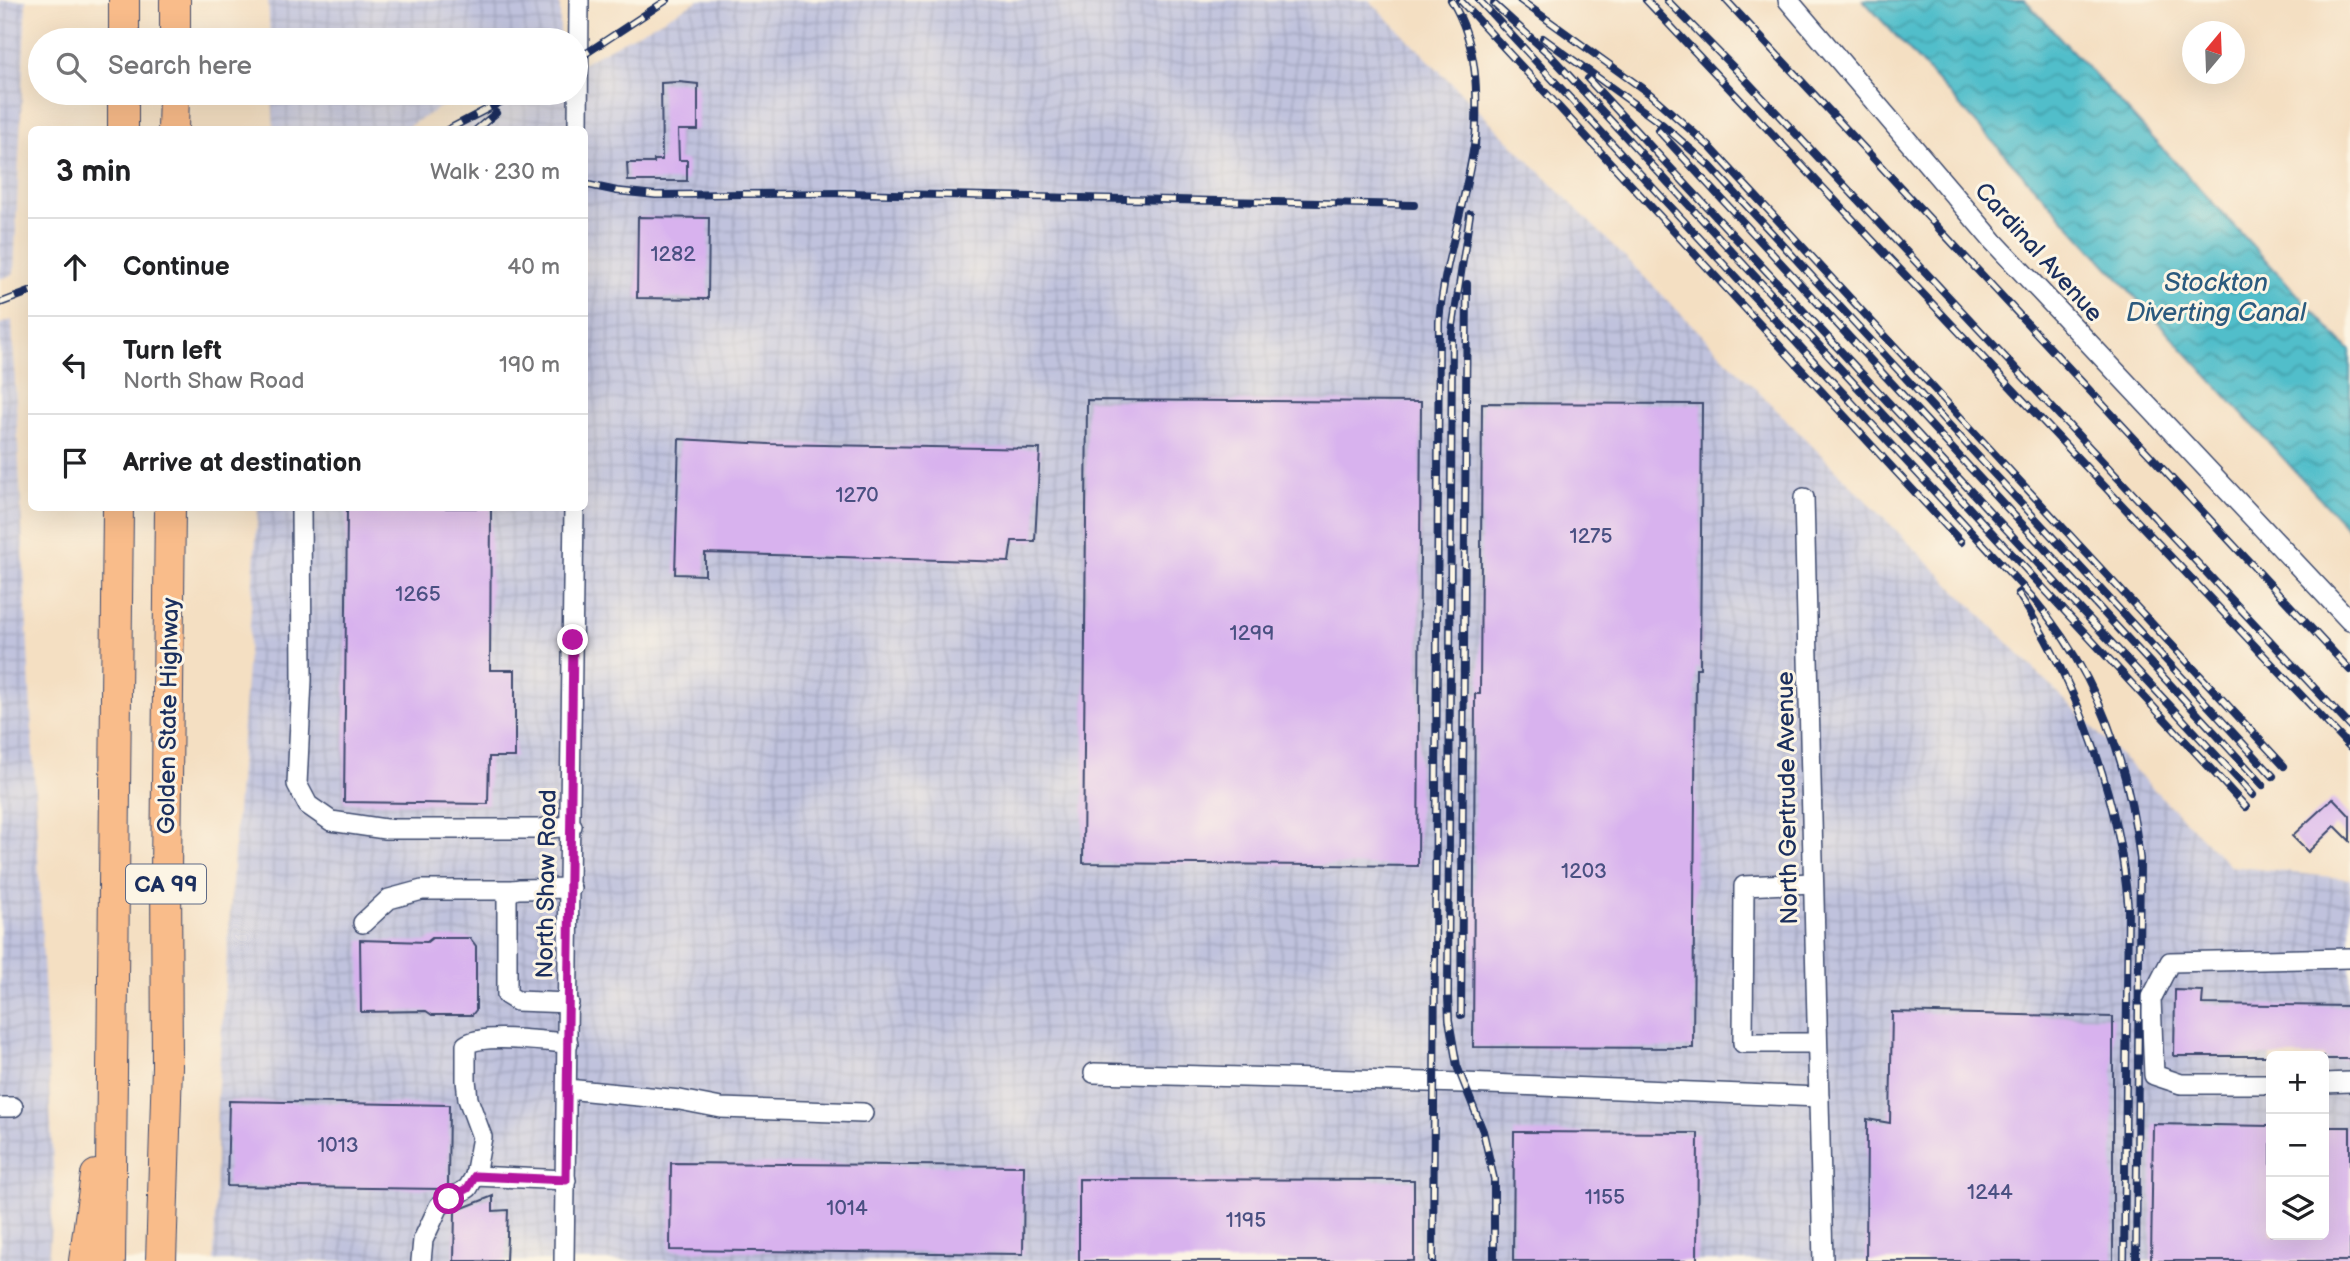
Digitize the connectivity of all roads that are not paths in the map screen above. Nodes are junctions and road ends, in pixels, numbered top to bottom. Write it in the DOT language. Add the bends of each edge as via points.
graph roads {
  1 [pos="124,0"];
  2 [pos="175,0"];
  3 [pos="579,0"];
  4 [pos="1788,0"];
  5 [pos="124,28"];
  6 [pos="174,28"];
  7 [pos="579,28"];
  8 [pos="124,105"];
  9 [pos="174,105"];
  10 [pos="578,105"];
  11 [pos="123,126"];
  12 [pos="173,126"];
  13 [pos="578,126"];
  14 [pos="1804,498"];
  15 [pos="118,511"];
  16 [pos="170,511"];
  17 [pos="301,511"];
  18 [pos="575,511"];
  19 [pos="2350,621"];
  20 [pos="572,826"];
  21 [pos="1814,883"];
  22 [pos="571,888"];
  23 [pos="513,890"];
  24 [pos="363,923"];
  25 [pos="2350,958"];
  26 [pos="569,1003"];
  27 [pos="568,1043"];
  28 [pos="1817,1043"];
  29 [pos="113,1050"];
  30 [pos="1094,1073"];
  31 [pos="2350,1082"];
  32 [pos="2329,1083"];
  33 [pos="2266,1084"];
  34 [pos="567,1089"];
  35 [pos="1818,1097"];
  36 [pos="863,1113"];
  37 [pos="475,1176"];
  38 [pos="566,1180"];
  39 [pos="161,1257"];
  40 [pos="84,1261"];
  41 [pos="110,1261"];
  42 [pos="421,1261"];
  43 [pos="564,1261"];
  44 [pos="1823,1261"];
  1 -- 5 [label="highway"];
  2 -- 6 [label="highway"];
  3 -- 7 [label="street"];
  4 -- 19 [label="street, Cardinal Avenue" via="1994,242"];
  8 -- 11 [label="highway"];
  9 -- 12 [label="highway"];
  10 -- 13 [label="street"];
  14 -- 21 [label="street, North Gertrude Avenue"];
  15 -- 29 [label="highway, Golden State Highway / CA 99"];
  16 -- 39 [label="highway, Golden State Highway / CA 99" via="167,1066"];
  17 -- 20 [label="street" via="297,784 308,806 331,821 385,829"];
  18 -- 20 [label="street, North Shaw Road"];
  20 -- 22 [label="street, North Shaw Road"];
  21 -- 28 [label="street, North Gertrude Avenue"];
  21 -- 28 [label="street" via="1744,886 1743,1043"];
  22 -- 23 [label="street"];
  22 -- 26 [label="street, North Shaw Road"];
  23 -- 24 [label="street" via="422,890 389,899"];
  23 -- 26 [label="street" via="507,896 507,996 517,1001"];
  25 -- 33 [label="street" via="2170,962 2151,999 2154,1075 2181,1084"];
  26 -- 27 [label="street, North Shaw Road"];
  27 -- 34 [label="street, North Shaw Road"];
  27 -- 37 [label="street" via="498,1038 474,1039 466,1045 468,1099 482,1137"];
  28 -- 35 [label="street, North Gertrude Avenue"];
  29 -- 40 [label="highway"];
  29 -- 41 [label="highway, Golden State Highway / CA 99"];
  30 -- 35 [label="street"];
  31 -- 32 [label="street"];
  34 -- 36 [label="street" via="721,1108"];
  34 -- 38 [label="street, North Shaw Road"];
  35 -- 44 [label="street, North Gertrude Avenue"];
  37 -- 38 [label="street"];
  37 -- 42 [label="street" via="468,1188 439,1206 423,1240"];
  38 -- 43 [label="street, North Shaw Road"];
}
